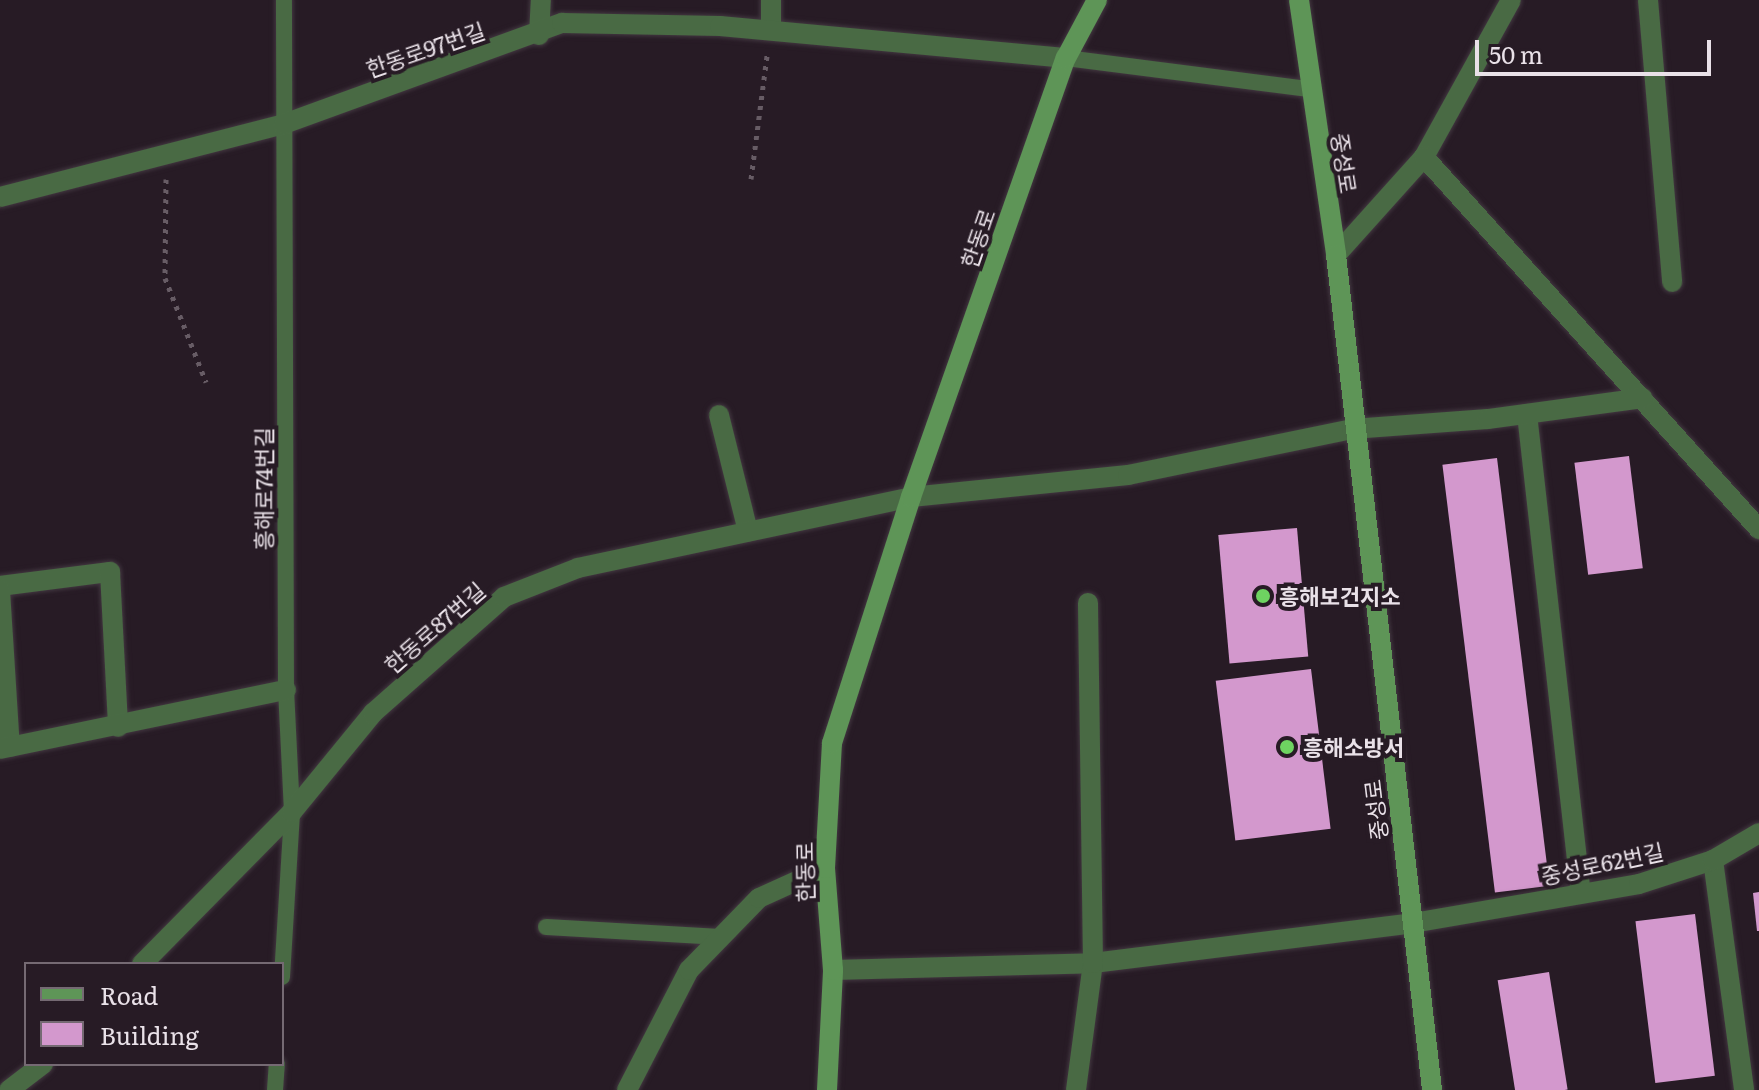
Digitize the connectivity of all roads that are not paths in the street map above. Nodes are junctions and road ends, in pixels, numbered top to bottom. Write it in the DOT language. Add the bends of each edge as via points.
graph roads {
  1 [pos="284,0"];
  2 [pos="541,0"];
  3 [pos="771,0"];
  4 [pos="1097,0"];
  5 [pos="1299,0"];
  6 [pos="1511,0"];
  7 [pos="1648,0"];
  8 [pos="771,30"];
  9 [pos="539,35"];
  10 [pos="1066,58"];
  11 [pos="1309,89"];
  12 [pos="284,124"];
  13 [pos="1424,157"];
  14 [pos="0,197"];
  15 [pos="1336,255"];
  16 [pos="1672,282"];
  17 [pos="1643,398"];
  18 [pos="1527,414"];
  19 [pos="719,415"];
  20 [pos="1352,429"];
  21 [pos="911,497"];
  22 [pos="1759,529"];
  23 [pos="748,531"];
  24 [pos="0,588"];
  25 [pos="1088,603"];
  26 [pos="286,690"];
  27 [pos="118,727"];
  28 [pos="5,748"];
  29 [pos="292,812"];
  30 [pos="1759,833"];
  31 [pos="1713,860"];
  32 [pos="825,868"];
  33 [pos="1581,893"];
  34 [pos="1413,923"];
  35 [pos="546,927"];
  36 [pos="721,937"];
  37 [pos="144,962"];
  38 [pos="283,962"];
  39 [pos="1093,963"];
  40 [pos="833,970"];
  41 [pos="40,1066"];
  42 [pos="277,1066"];
  43 [pos="9,1090"];
  44 [pos="275,1090"];
  45 [pos="627,1090"];
  46 [pos="827,1090"];
  47 [pos="1076,1090"];
  48 [pos="1432,1090"];
  49 [pos="1744,1090"];
  1 -- 12 [label="lane, 흥해로74번길"];
  2 -- 9 [label="street"];
  3 -- 8 [label="street"];
  4 -- 10 [label="street, 한동로"];
  5 -- 11 [label="street, 중성로"];
  6 -- 13 [label="street"];
  7 -- 16 [label="street"];
  8 -- 9 [label="street, 한동로97번길" via="562,23"];
  8 -- 10 [label="street, 한동로97번길"];
  9 -- 12 [label="street, 한동로97번길"];
  10 -- 11 [label="lane"];
  10 -- 21 [label="street, 한동로"];
  11 -- 15 [label="street, 중성로"];
  12 -- 14 [label="street, 한동로97번길"];
  12 -- 26 [label="lane, 흥해로74번길"];
  13 -- 15 [label="street"];
  13 -- 17 [label="street"];
  15 -- 20 [label="street, 중성로"];
  17 -- 18 [label="street"];
  17 -- 22 [label="street"];
  18 -- 20 [label="street"];
  18 -- 33 [label="street"];
  19 -- 23 [label="street"];
  20 -- 21 [label="street" via="1128,475"];
  20 -- 34 [label="street, 중성로"];
  21 -- 23 [label="street, 한동로87번길"];
  21 -- 32 [label="street, 한동로" via="832,743"];
  23 -- 29 [label="street, 한동로87번길" via="578,568 504,597 373,713"];
  24 -- 27 [label="street" via="110,572"];
  24 -- 28 [label="street"];
  25 -- 39 [label="street"];
  26 -- 27 [label="street"];
  26 -- 29 [label="lane, 흥해로74번길"];
  27 -- 28 [label="street"];
  29 -- 37 [label="street, 한동로87번길"];
  29 -- 38 [label="lane, 흥해로74번길"];
  30 -- 31 [label="street, 중성로62번길"];
  31 -- 33 [label="street, 중성로62번길" via="1639,884"];
  31 -- 49 [label="street"];
  32 -- 36 [label="street" via="759,898"];
  32 -- 40 [label="street, 한동로"];
  33 -- 34 [label="street, 중성로62번길"];
  34 -- 39 [label="street, 중성로62번길"];
  34 -- 48 [label="street, 중성로"];
  35 -- 36 [label="lane"];
  36 -- 45 [label="street" via="689,970"];
  39 -- 40 [label="street"];
  39 -- 47 [label="street"];
  40 -- 46 [label="street, 한동로"];
  41 -- 43 [label="street"];
  42 -- 44 [label="lane"];
}
